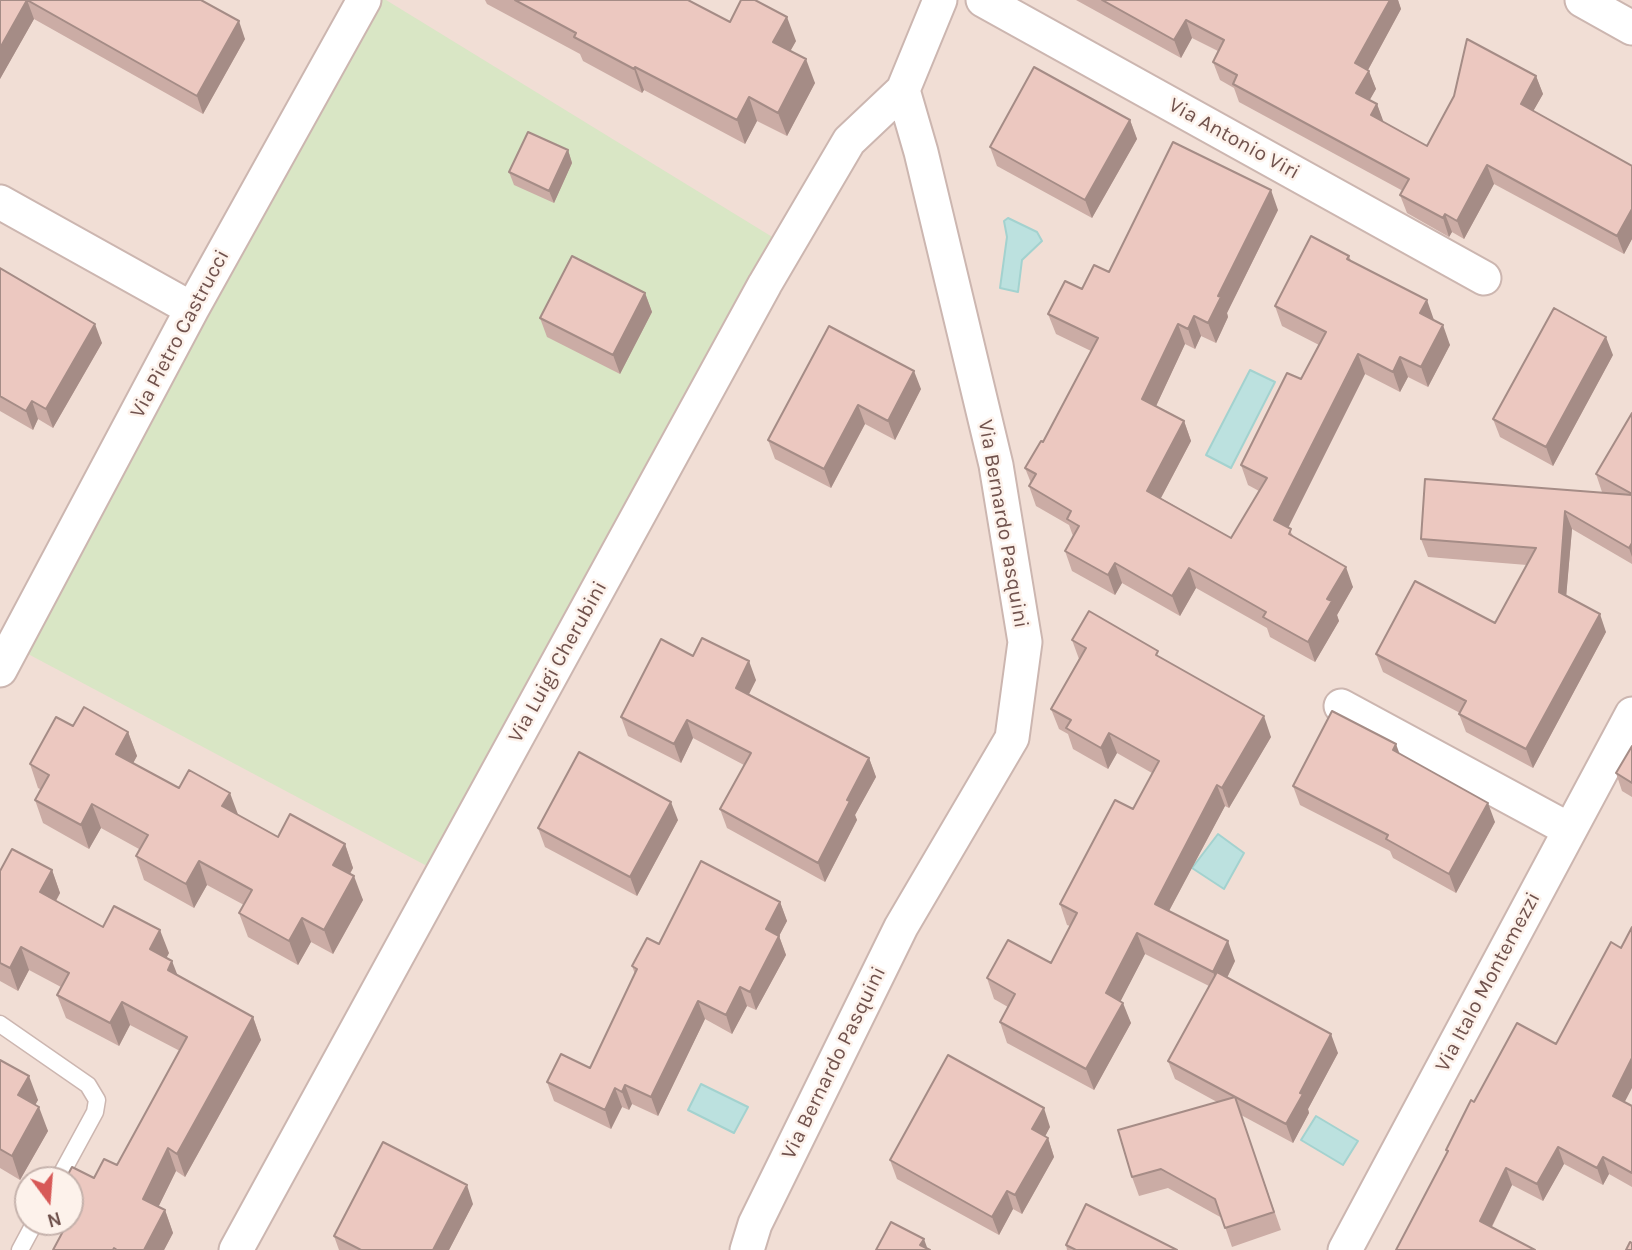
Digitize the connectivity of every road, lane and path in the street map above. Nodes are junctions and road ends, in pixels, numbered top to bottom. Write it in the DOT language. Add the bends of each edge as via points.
graph roads {
  1 [pos="364,0"];
  2 [pos="940,0"];
  3 [pos="983,0"];
  4 [pos="1582,0"];
  5 [pos="1632,28"];
  6 [pos="904,90"];
  7 [pos="0,202"];
  8 [pos="1484,278"];
  9 [pos="192,309"];
  10 [pos="0,670"];
  11 [pos="1341,706"];
  12 [pos="1632,713"];
  13 [pos="1570,830"];
  14 [pos="0,1024"];
  15 [pos="66,1166"];
  16 [pos="236,1250"];
  17 [pos="747,1250"];
  18 [pos="1345,1250"];
  1 -- 9 [label="street, Via Pietro Castrucci"];
  2 -- 6 [label="street"];
  3 -- 8 [label="street, Via Antonio Viri"];
  4 -- 5 [label="street"];
  6 -- 16 [label="street, Via Luigi Cherubini" via="849,141 765,284"];
  6 -- 17 [label="street, Via Bernardo Pasquini" via="996,466 1025,642 1012,738 901,927 755,1223"];
  7 -- 9 [label="street"];
  9 -- 10 [label="street, Via Pietro Castrucci"];
  11 -- 13 [label="street"];
  12 -- 13 [label="street, Via Italo Montemezzi"];
  13 -- 18 [label="street, Via Italo Montemezzi"];
  14 -- 15 [label="lane" via="88,1085 97,1100"];
}
